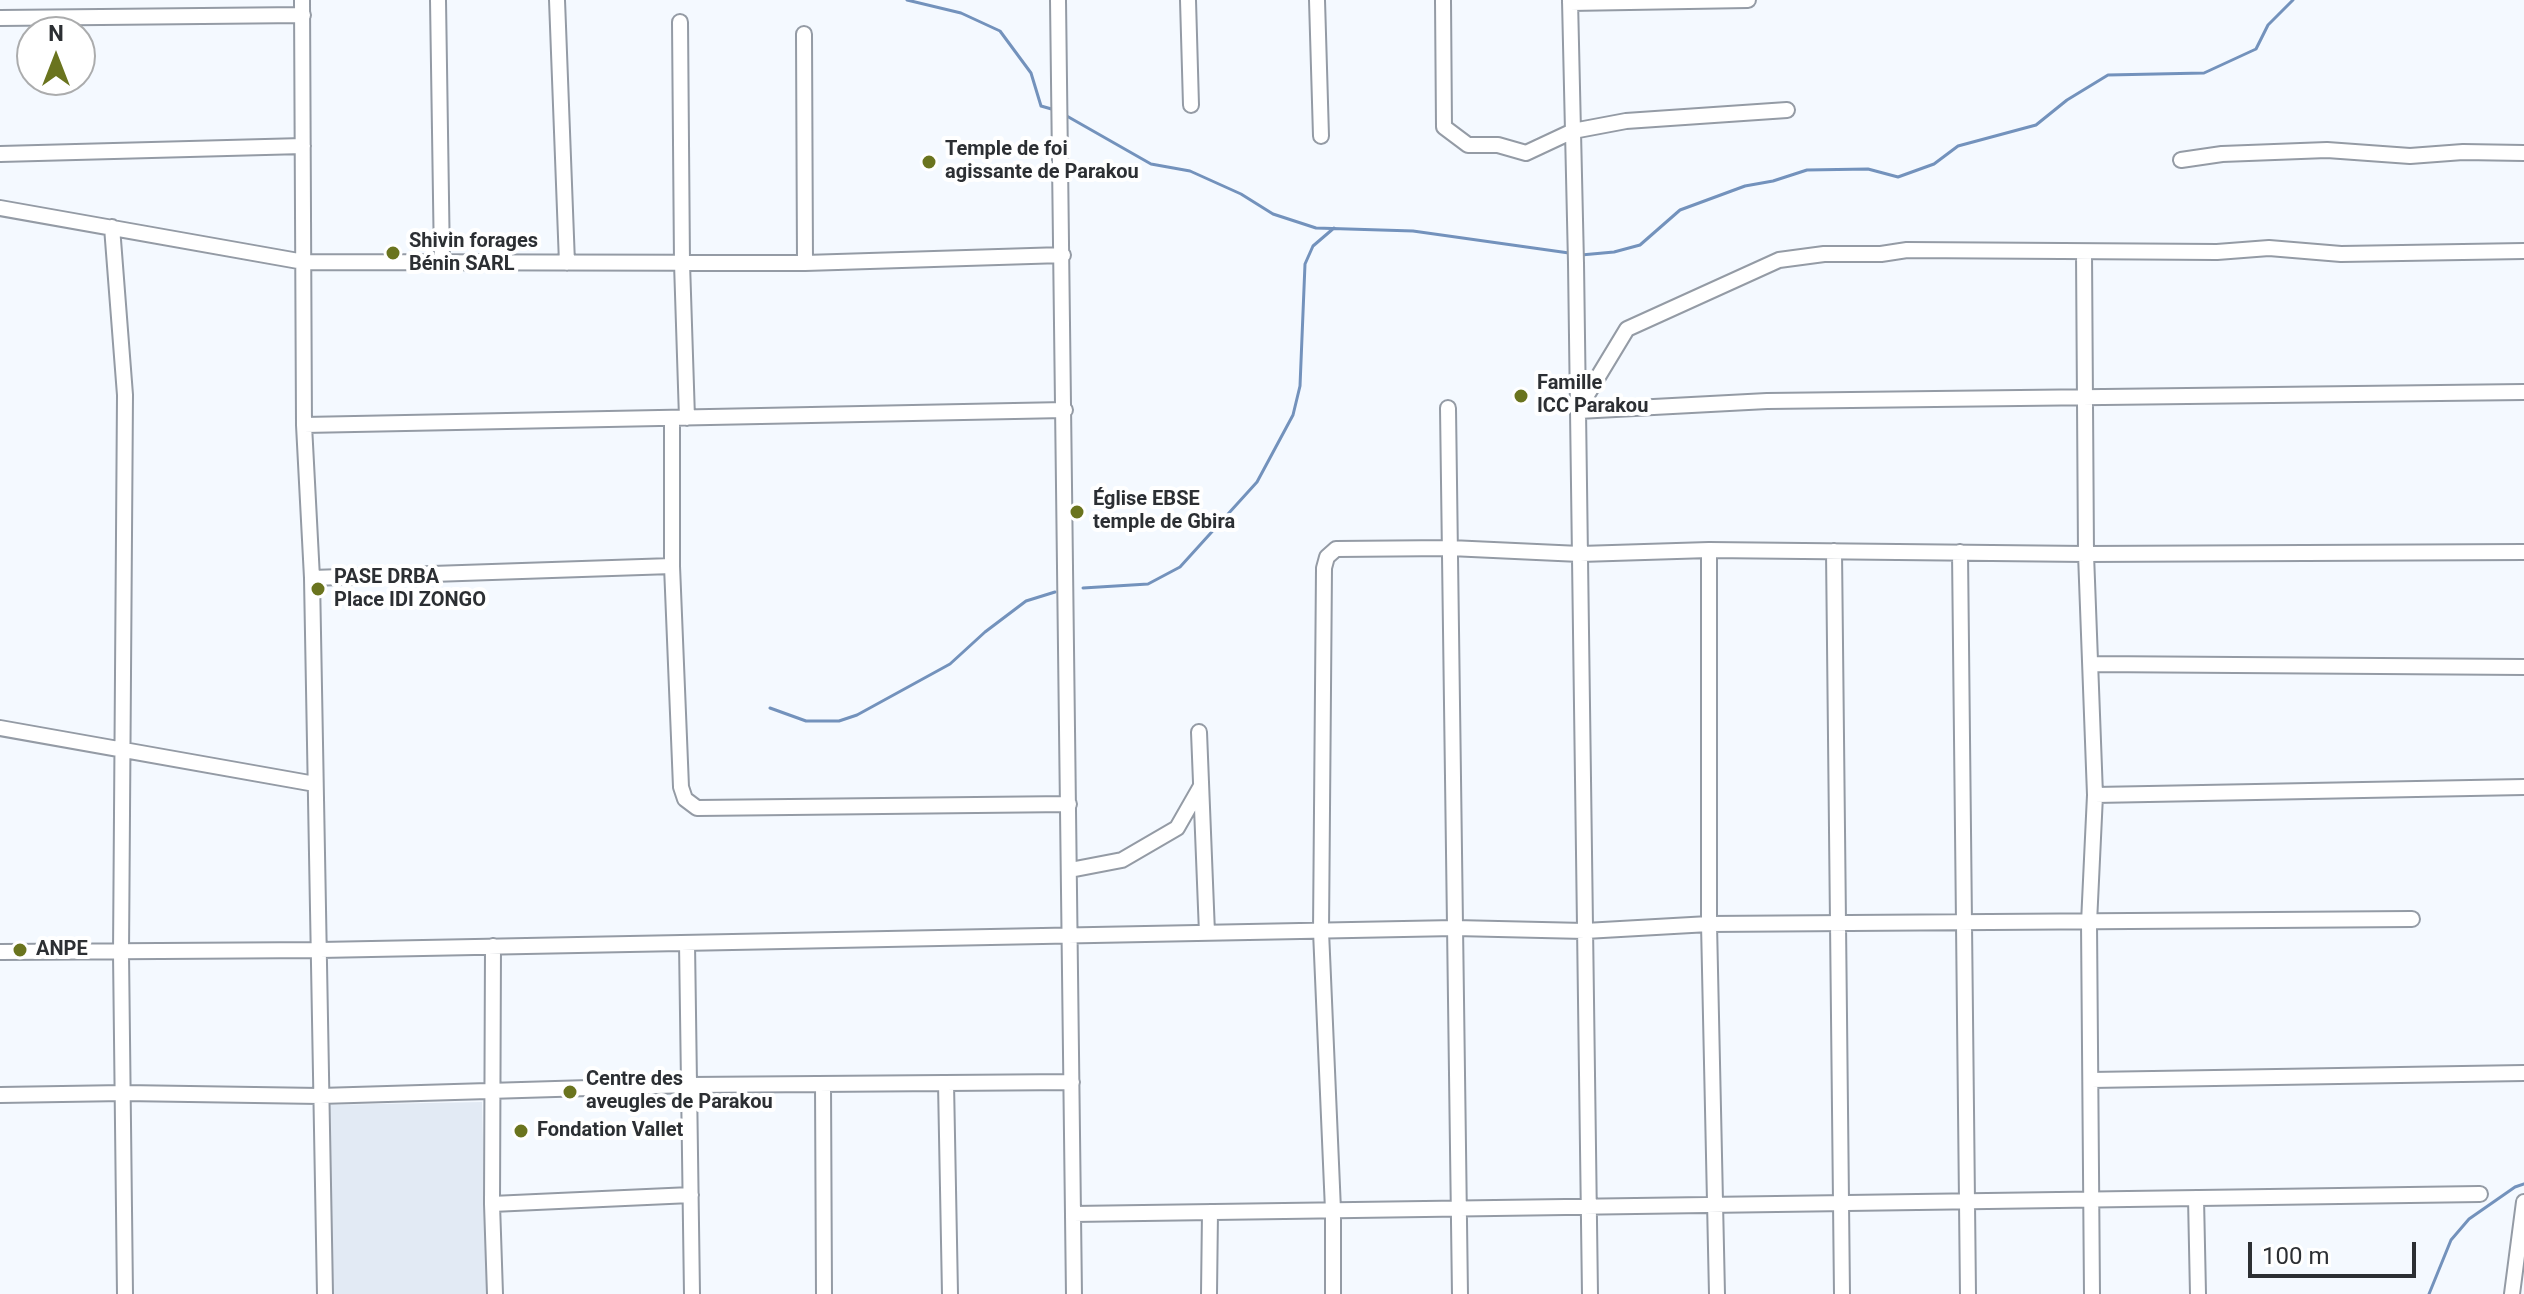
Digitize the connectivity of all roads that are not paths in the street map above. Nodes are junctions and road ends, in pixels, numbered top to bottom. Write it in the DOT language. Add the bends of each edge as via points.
graph roads {
  1 [pos="438,0"];
  2 [pos="557,0"];
  3 [pos="1058,0"];
  4 [pos="1188,0"];
  5 [pos="1317,0"];
  6 [pos="1443,0"];
  7 [pos="1748,0"];
  8 [pos="1570,1"];
  9 [pos="302,7"];
  10 [pos="0,18"];
  11 [pos="680,22"];
  12 [pos="804,34"];
  13 [pos="1191,105"];
  14 [pos="1787,110"];
  15 [pos="1573,131"];
  16 [pos="1321,136"];
  17 [pos="303,146"];
  18 [pos="2524,153"];
  19 [pos="0,154"];
  20 [pos="2181,160"];
  21 [pos="0,208"];
  22 [pos="112,227"];
  23 [pos="2524,251"];
  24 [pos="2084,252"];
  25 [pos="1063,255"];
  26 [pos="304,262"];
  27 [pos="442,263"];
  28 [pos="567,263"];
  29 [pos="682,263"];
  30 [pos="805,263"];
  31 [pos="2524,392"];
  32 [pos="2085,396"];
  33 [pos="1448,408"];
  34 [pos="1065,410"];
  35 [pos="1578,411"];
  36 [pos="680,418"];
  37 [pos="304,425"];
  38 [pos="1450,548"];
  39 [pos="1709,550"];
  40 [pos="1834,551"];
  41 [pos="1960,552"];
  42 [pos="2524,552"];
  43 [pos="1580,554"];
  44 [pos="2086,554"];
  45 [pos="672,566"];
  46 [pos="312,578"];
  47 [pos="2092,664"];
  48 [pos="2524,667"];
  49 [pos="0,728"];
  50 [pos="1199,732"];
  51 [pos="123,751"];
  52 [pos="315,784"];
  53 [pos="1201,786"];
  54 [pos="2524,787"];
  55 [pos="2095,795"];
  56 [pos="1069,804"];
  57 [pos="1070,870"];
  58 [pos="2412,919"];
  59 [pos="2089,923"];
  60 [pos="1709,924"];
  61 [pos="1837,924"];
  62 [pos="1964,924"];
  63 [pos="1455,928"];
  64 [pos="1321,931"];
  65 [pos="1585,931"];
  66 [pos="1207,933"];
  67 [pos="1070,935"];
  68 [pos="687,943"];
  69 [pos="493,946"];
  70 [pos="320,950"];
  71 [pos="0,952"];
  72 [pos="121,953"];
  73 [pos="2524,1073"];
  74 [pos="2091,1080"];
  75 [pos="1072,1082"];
  76 [pos="946,1083"];
  77 [pos="823,1084"];
  78 [pos="690,1085"];
  79 [pos="492,1089"];
  80 [pos="124,1093"];
  81 [pos="0,1095"];
  82 [pos="320,1096"];
  83 [pos="2480,1194"];
  84 [pos="691,1195"];
  85 [pos="2196,1198"];
  86 [pos="2092,1200"];
  87 [pos="1968,1201"];
  88 [pos="2524,1202"];
  89 [pos="1841,1203"];
  90 [pos="492,1204"];
  91 [pos="1716,1205"];
  92 [pos="1589,1207"];
  93 [pos="1459,1208"];
  94 [pos="1333,1210"];
  95 [pos="1210,1212"];
  96 [pos="1073,1214"];
  97 [pos="125,1294"];
  98 [pos="325,1294"];
  99 [pos="495,1294"];
  100 [pos="692,1294"];
  101 [pos="824,1294"];
  102 [pos="950,1294"];
  103 [pos="1074,1294"];
  104 [pos="1209,1294"];
  105 [pos="1333,1294"];
  106 [pos="1460,1294"];
  107 [pos="1590,1294"];
  108 [pos="1717,1294"];
  109 [pos="1842,1294"];
  110 [pos="1968,1294"];
  111 [pos="2092,1294"];
  112 [pos="2198,1294"];
  113 [pos="2512,1294"];
  1 -- 27 [label="street"];
  2 -- 28 [label="street"];
  3 -- 25 [label="street"];
  4 -- 13 [label="street"];
  5 -- 16 [label="street"];
  6 -- 15 [label="street" via="1444,127 1468,145 1498,145 1526,153"];
  7 -- 8 [label="street"];
  8 -- 15 [label="street"];
  9 -- 10 [label="street"];
  9 -- 17 [label="street"];
  11 -- 29 [label="street"];
  12 -- 30 [label="street"];
  14 -- 15 [label="street" via="1626,121"];
  15 -- 35 [label="street"];
  17 -- 19 [label="street"];
  17 -- 26 [label="street"];
  18 -- 20 [label="street" via="2410,156 2327,150"];
  21 -- 22 [label="street"];
  22 -- 26 [label="street"];
  22 -- 51 [label="street" via="125,395"];
  23 -- 24 [label="street"];
  24 -- 32 [label="street"];
  24 -- 35 [label="street" via="1907,250 1779,260 1627,329"];
  25 -- 30 [label="street"];
  25 -- 34 [label="street"];
  26 -- 27 [label="street"];
  26 -- 37 [label="street"];
  27 -- 28 [label="street"];
  28 -- 29 [label="street"];
  29 -- 30 [label="street"];
  29 -- 36 [label="street"];
  31 -- 32 [label="street"];
  32 -- 35 [label="street" via="1767,401"];
  32 -- 44 [label="street"];
  33 -- 38 [label="street"];
  34 -- 36 [label="street"];
  34 -- 56 [label="street"];
  35 -- 43 [label="street"];
  36 -- 37 [label="street"];
  36 -- 45 [label="street"];
  37 -- 46 [label="street"];
  38 -- 43 [label="street"];
  38 -- 63 [label="street"];
  38 -- 64 [label="street" via="1336,549 1327,557"];
  39 -- 40 [label="street"];
  39 -- 43 [label="street"];
  39 -- 60 [label="street"];
  40 -- 41 [label="street"];
  40 -- 61 [label="street"];
  41 -- 44 [label="street"];
  41 -- 62 [label="street"];
  42 -- 44 [label="street"];
  43 -- 65 [label="street"];
  44 -- 47 [label="street"];
  45 -- 46 [label="street"];
  45 -- 56 [label="street" via="681,787 685,799 697,808"];
  46 -- 52 [label="street"];
  47 -- 48 [label="street"];
  47 -- 55 [label="street"];
  49 -- 51 [label="street"];
  50 -- 53 [label="street"];
  51 -- 52 [label="street"];
  51 -- 72 [label="street"];
  52 -- 70 [label="street"];
  53 -- 57 [label="street" via="1177,828 1122,860"];
  53 -- 66 [label="street"];
  54 -- 55 [label="street"];
  55 -- 59 [label="street"];
  56 -- 57 [label="street"];
  57 -- 67 [label="street"];
  58 -- 59 [label="street"];
  59 -- 62 [label="street"];
  59 -- 74 [label="street"];
  60 -- 61 [label="street"];
  60 -- 65 [label="street"];
  60 -- 91 [label="street"];
  61 -- 62 [label="street"];
  61 -- 89 [label="street"];
  62 -- 87 [label="street"];
  63 -- 64 [label="street"];
  63 -- 65 [label="street"];
  63 -- 93 [label="street"];
  64 -- 66 [label="street"];
  64 -- 94 [label="street"];
  65 -- 92 [label="street"];
  66 -- 67 [label="street"];
  67 -- 68 [label="street"];
  67 -- 75 [label="street"];
  68 -- 69 [label="street"];
  68 -- 78 [label="street"];
  69 -- 70 [label="street"];
  69 -- 79 [label="street"];
  70 -- 72 [label="street"];
  70 -- 82 [label="street"];
  71 -- 72 [label="street"];
  72 -- 80 [label="street"];
  73 -- 74 [label="street"];
  74 -- 86 [label="street"];
  75 -- 76 [label="street"];
  75 -- 96 [label="street"];
  76 -- 77 [label="street"];
  76 -- 102 [label="street"];
  77 -- 78 [label="street"];
  77 -- 101 [label="street"];
  78 -- 79 [label="street"];
  78 -- 84 [label="street"];
  79 -- 82 [label="street"];
  79 -- 90 [label="street"];
  80 -- 81 [label="street"];
  80 -- 82 [label="street"];
  80 -- 97 [label="street"];
  82 -- 98 [label="street"];
  83 -- 85 [label="street"];
  84 -- 90 [label="street"];
  84 -- 100 [label="street"];
  85 -- 86 [label="street"];
  85 -- 112 [label="street"];
  86 -- 87 [label="street"];
  86 -- 111 [label="street"];
  87 -- 89 [label="street"];
  87 -- 110 [label="street"];
  88 -- 113 [label="street"];
  89 -- 91 [label="street"];
  89 -- 109 [label="street"];
  90 -- 99 [label="street"];
  91 -- 92 [label="street"];
  91 -- 108 [label="street"];
  92 -- 93 [label="street"];
  92 -- 107 [label="street"];
  93 -- 94 [label="street"];
  93 -- 106 [label="street"];
  94 -- 95 [label="street"];
  94 -- 105 [label="street"];
  95 -- 96 [label="street"];
  95 -- 104 [label="street"];
  96 -- 103 [label="street"];
}
